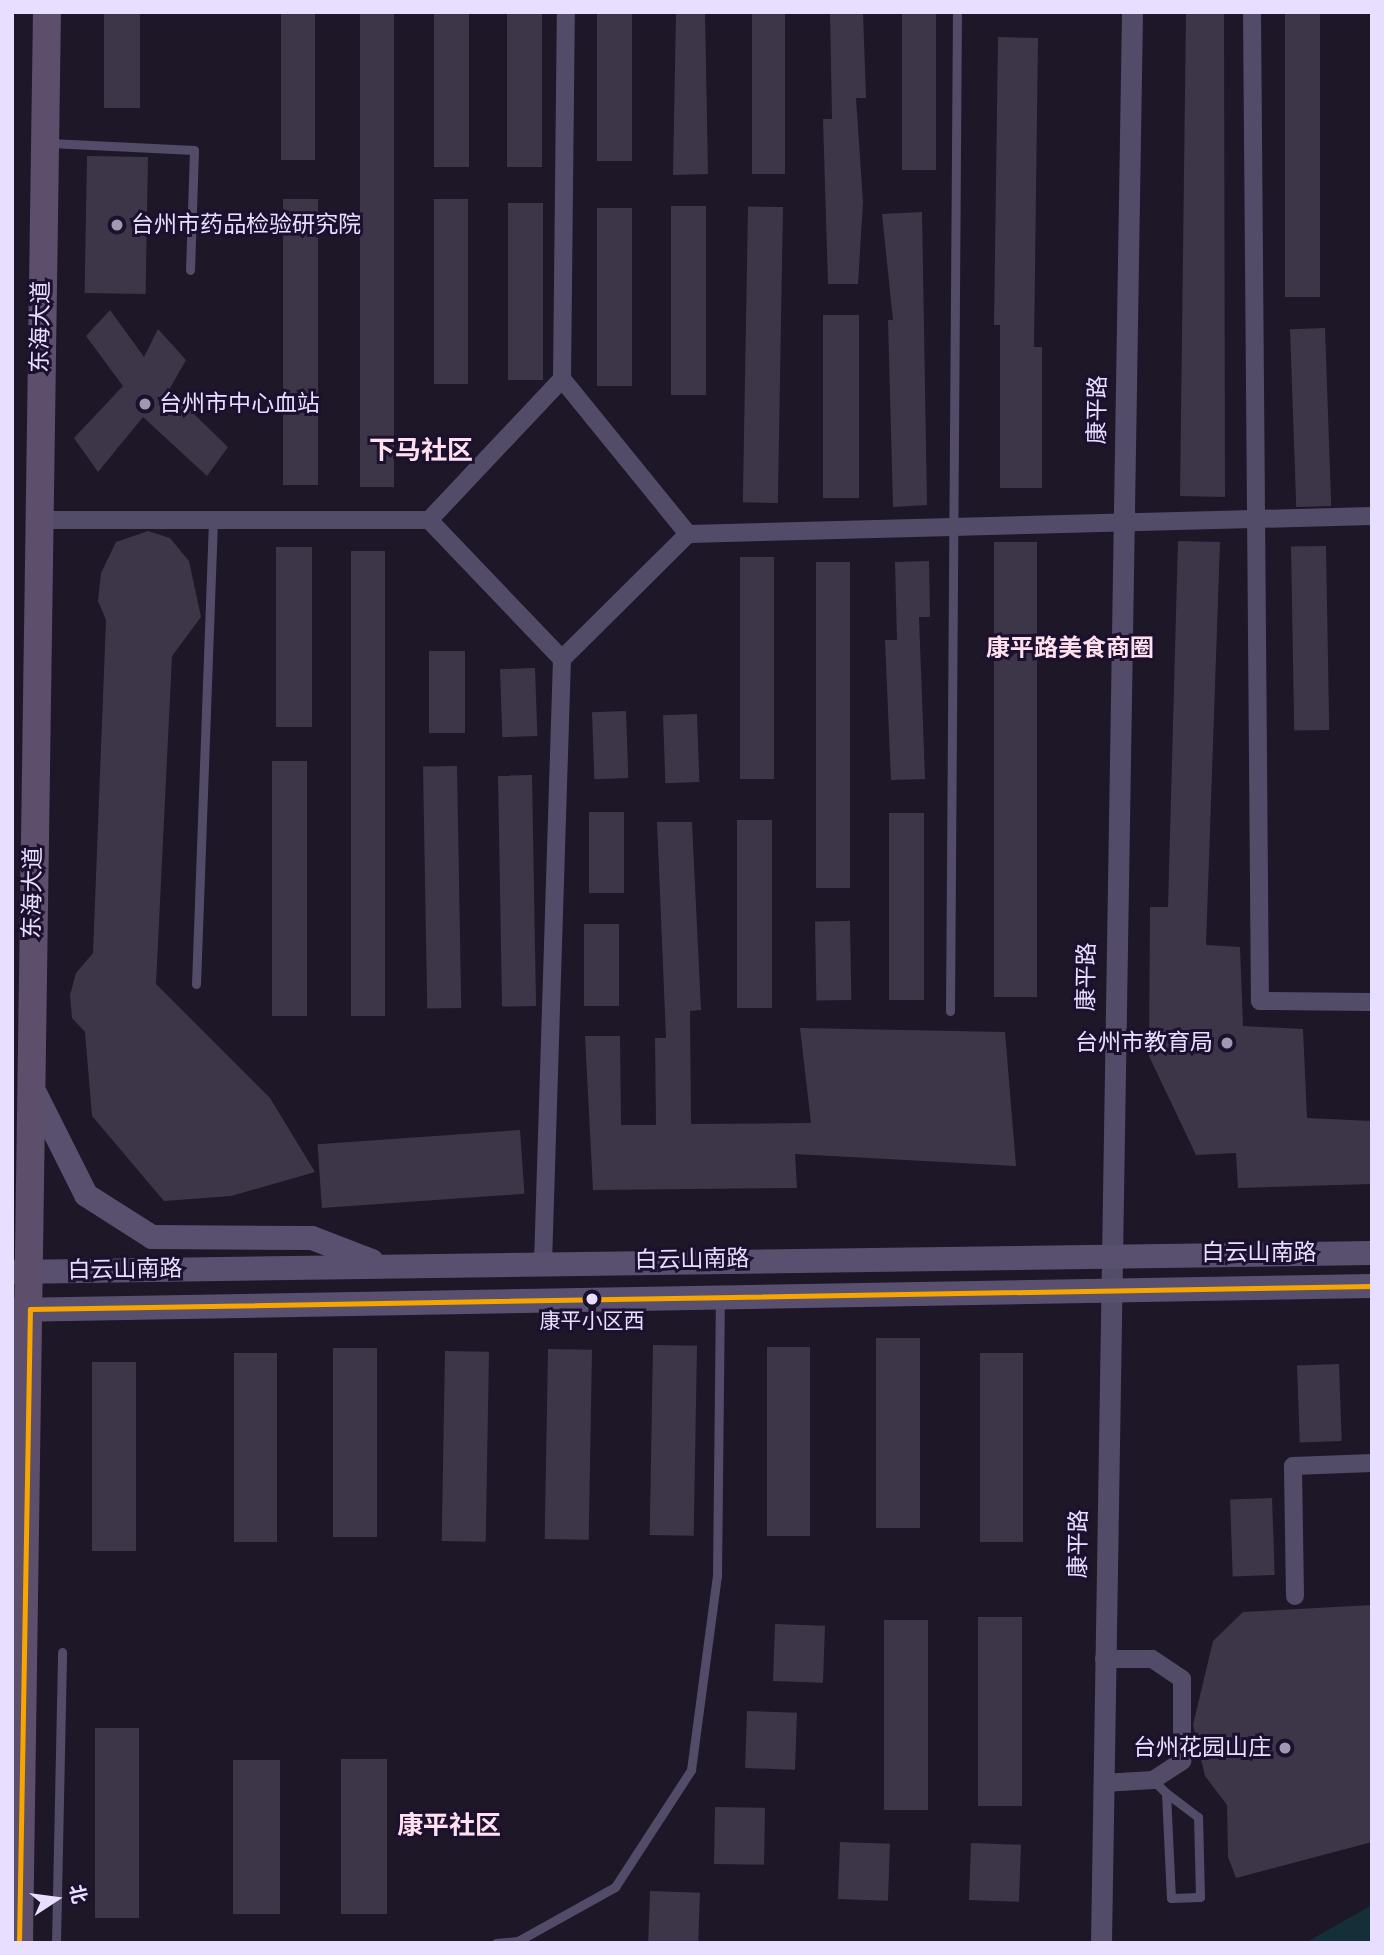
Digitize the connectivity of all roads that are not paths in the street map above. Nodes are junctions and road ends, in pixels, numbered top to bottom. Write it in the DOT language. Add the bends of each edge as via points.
graph roads {
  1 [pos="47,12"];
  2 [pos="566,12"];
  3 [pos="957,12"];
  4 [pos="1132,12"];
  5 [pos="1252,12"];
  6 [pos="45,142"];
  7 [pos="190,270"];
  8 [pos="562,379"];
  9 [pos="1372,516"];
  10 [pos="37,520"];
  11 [pos="214,520"];
  12 [pos="429,520"];
  13 [pos="1256,523"];
  14 [pos="1122,526"];
  15 [pos="953,529"];
  16 [pos="688,534"];
  17 [pos="562,659"];
  18 [pos="196,984"];
  19 [pos="1372,1002"];
  20 [pos="950,1011"];
  21 [pos="30,1084"];
  22 [pos="1372,1253"];
  23 [pos="1109,1254"];
  24 [pos="543,1262"];
  25 [pos="383,1265"];
  26 [pos="21,1272"];
  27 [pos="1372,1286"];
  28 [pos="1109,1288"];
  29 [pos="720,1294"];
  30 [pos="21,1309"];
  31 [pos="1372,1464"];
  32 [pos="1295,1596"];
  33 [pos="62,1652"];
  34 [pos="1104,1658"];
  35 [pos="1153,1780"];
  36 [pos="1103,1783"];
  37 [pos="1166,1793"];
  38 [pos="19,1943"];
  39 [pos="56,1943"];
  40 [pos="496,1943"];
  41 [pos="1101,1943"];
  1 -- 6 [label="main road, 东海大道"];
  2 -- 8 [label="street"];
  3 -- 15 [label="lane"];
  4 -- 14 [label="street, 康平路"];
  5 -- 13 [label="street"];
  6 -- 7 [label="lane" via="194,150"];
  6 -- 10 [label="main road, 东海大道"];
  8 -- 12 [label="street"];
  8 -- 16 [label="street"];
  9 -- 13 [label="street"];
  10 -- 11 [label="street"];
  10 -- 21 [label="main road, 东海大道"];
  11 -- 12 [label="street"];
  11 -- 18 [label="lane"];
  12 -- 17 [label="street"];
  13 -- 14 [label="street"];
  13 -- 19 [label="street" via="1260,1001"];
  14 -- 15 [label="street"];
  14 -- 23 [label="street, 康平路"];
  15 -- 16 [label="street"];
  15 -- 20 [label="lane"];
  16 -- 17 [label="street"];
  17 -- 24 [label="street"];
  21 -- 25 [label="main road" via="86,1195 152,1237 312,1238"];
  21 -- 26 [label="main road, 东海大道"];
  22 -- 23 [label="main road, 白云山南路"];
  23 -- 24 [label="main road, 白云山南路"];
  23 -- 28 [label="street, 康平路"];
  24 -- 25 [label="main road, 白云山南路"];
  25 -- 26 [label="main road, 白云山南路"];
  26 -- 30 [label="main road, 东海大道"];
  27 -- 28 [label="main road, 白云山南路"];
  28 -- 29 [label="main road, 白云山南路"];
  28 -- 34 [label="street, 康平路"];
  29 -- 30 [label="main road, 白云山南路"];
  29 -- 40 [label="lane" via="717,1576 691,1770 615,1887 518,1941"];
  30 -- 38 [label="main road, 东海大道"];
  31 -- 32 [label="street" via="1293,1466"];
  33 -- 39 [label="lane"];
  34 -- 35 [label="street" via="1152,1659 1182,1679 1182,1760"];
  34 -- 36 [label="street, 康平路"];
  35 -- 36 [label="street"];
  35 -- 37 [label="lane"];
  36 -- 41 [label="street, 康平路"];
  37 -- 37 [label="lane" via="1171,1898 1200,1897 1198,1817"];
}
